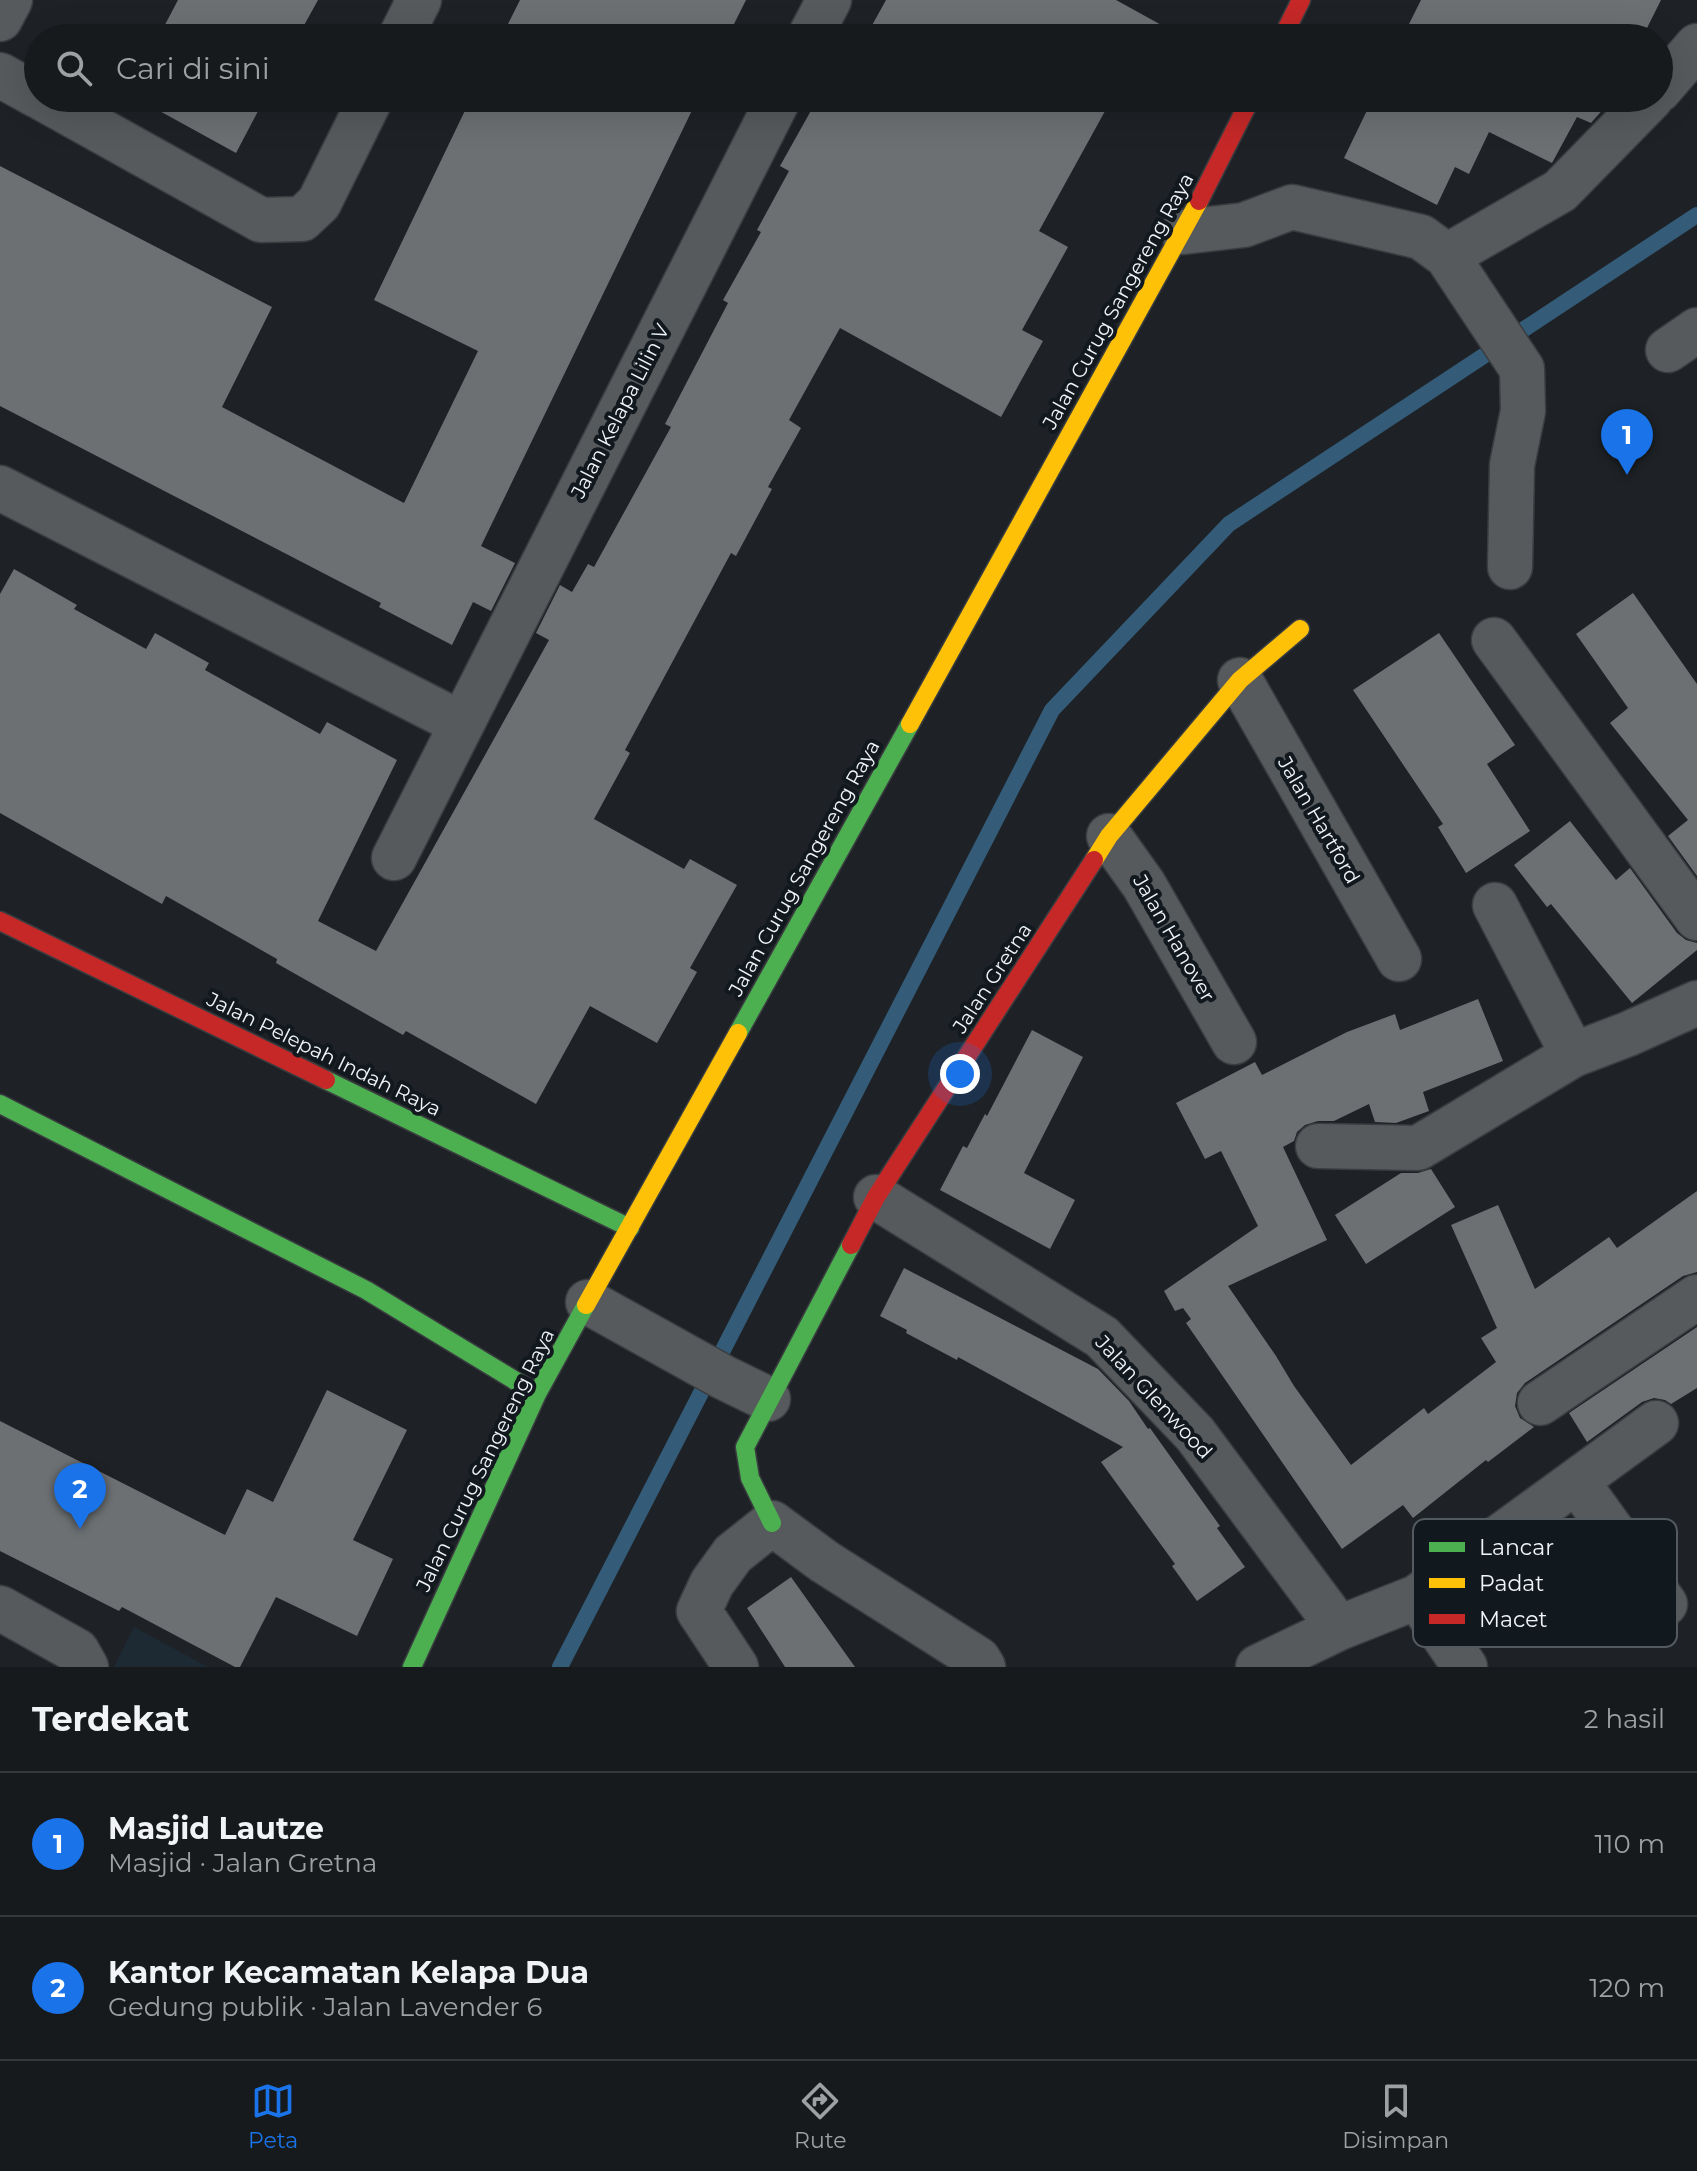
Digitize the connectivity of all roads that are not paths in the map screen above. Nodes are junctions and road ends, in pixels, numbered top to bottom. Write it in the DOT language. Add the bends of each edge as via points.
graph roads {
  1 [pos="10,0"];
  2 [pos="419,0"];
  3 [pos="829,0"];
  4 [pos="1301,0"];
  5 [pos="0,19"];
  6 [pos="407,24"];
  7 [pos="816,24"];
  8 [pos="1289,24"];
  9 [pos="1697,46"];
  10 [pos="1673,74"];
  11 [pos="0,75"];
  12 [pos="24,88"];
  13 [pos="67,112"];
  14 [pos="364,112"];
  15 [pos="772,112"];
  16 [pos="1244,112"];
  17 [pos="1637,112"];
  18 [pos="1183,232"];
  19 [pos="1447,256"];
  20 [pos="0,488"];
  21 [pos="1510,567"];
  22 [pos="1300,629"];
  23 [pos="1494,640"];
  24 [pos="1240,680"];
  25 [pos="462,724"];
  26 [pos="1109,836"];
  27 [pos="394,858"];
  28 [pos="1495,905"];
  29 [pos="1697,918"];
  30 [pos="0,921"];
  31 [pos="1399,959"];
  32 [pos="1697,1003"];
  33 [pos="1234,1042"];
  34 [pos="1573,1055"];
  35 [pos="0,1104"];
  36 [pos="1318,1146"];
  37 [pos="876,1197"];
  38 [pos="630,1228"];
  39 [pos="1697,1297"];
  40 [pos="603,1310"];
  41 [pos="537,1394"];
  42 [pos="768,1399"];
  43 [pos="1540,1403"];
  44 [pos="1656,1423"];
  45 [pos="1577,1482"];
  46 [pos="1526,1519"];
  47 [pos="1604,1519"];
  48 [pos="772,1523"];
  49 [pos="1413,1599"];
  50 [pos="0,1608"];
  51 [pos="1339,1628"];
  52 [pos="1451,1647"];
  53 [pos="82,1659"];
  54 [pos="412,1667"];
  55 [pos="736,1667"];
  56 [pos="983,1667"];
  57 [pos="1258,1667"];
  58 [pos="1465,1667"];
  1 -- 5 [label="street"];
  2 -- 6 [label="street"];
  3 -- 7 [label="street"];
  4 -- 8 [label="street"];
  9 -- 10 [label="street"];
  11 -- 12 [label="street"];
  13 -- 14 [label="street" via="261,220 302,219 319,203"];
  15 -- 25 [label="street, Jalan Kelapa Lilin V"];
  16 -- 18 [label="street, Jalan Curug Sangereng Raya"];
  17 -- 19 [label="street" via="1560,191"];
  18 -- 19 [label="street" via="1244,225 1292,207 1421,237"];
  18 -- 38 [label="street, Jalan Curug Sangereng Raya"];
  19 -- 21 [label="street" via="1522,369 1523,411 1512,465"];
  20 -- 25 [label="street"];
  22 -- 24 [label="street, Jalan Gretna"];
  23 -- 29 [label="street"];
  24 -- 26 [label="street, Jalan Gretna"];
  24 -- 31 [label="street, Jalan Hartford"];
  25 -- 27 [label="street, Jalan Kelapa Lilin V"];
  26 -- 33 [label="street, Jalan Hanover" via="1144,885"];
  26 -- 37 [label="street, Jalan Gretna"];
  28 -- 34 [label="street"];
  30 -- 38 [label="street, Jalan Pelepah Indah Raya"];
  32 -- 34 [label="street"];
  34 -- 36 [label="street" via="1418,1148"];
  35 -- 41 [label="street" via="366,1290"];
  37 -- 42 [label="street, Jalan Gretna"];
  37 -- 51 [label="street, Jalan Glenwood" via="1102,1337 1195,1434"];
  38 -- 40 [label="street, Jalan Curug Sangereng Raya"];
  39 -- 43 [label="street"];
  40 -- 41 [label="street, Jalan Curug Sangereng Raya"];
  40 -- 42 [label="street"];
  41 -- 54 [label="street, Jalan Curug Sangereng Raya"];
  42 -- 48 [label="street, Jalan Gretna" via="745,1447 750,1478"];
  44 -- 45 [label="street"];
  45 -- 46 [label="street"];
  45 -- 47 [label="street"];
  48 -- 55 [label="street" via="733,1554 699,1611"];
  48 -- 56 [label="street"];
  49 -- 51 [label="street"];
  50 -- 53 [label="street"];
  51 -- 57 [label="street"];
  52 -- 58 [label="street"];
}
